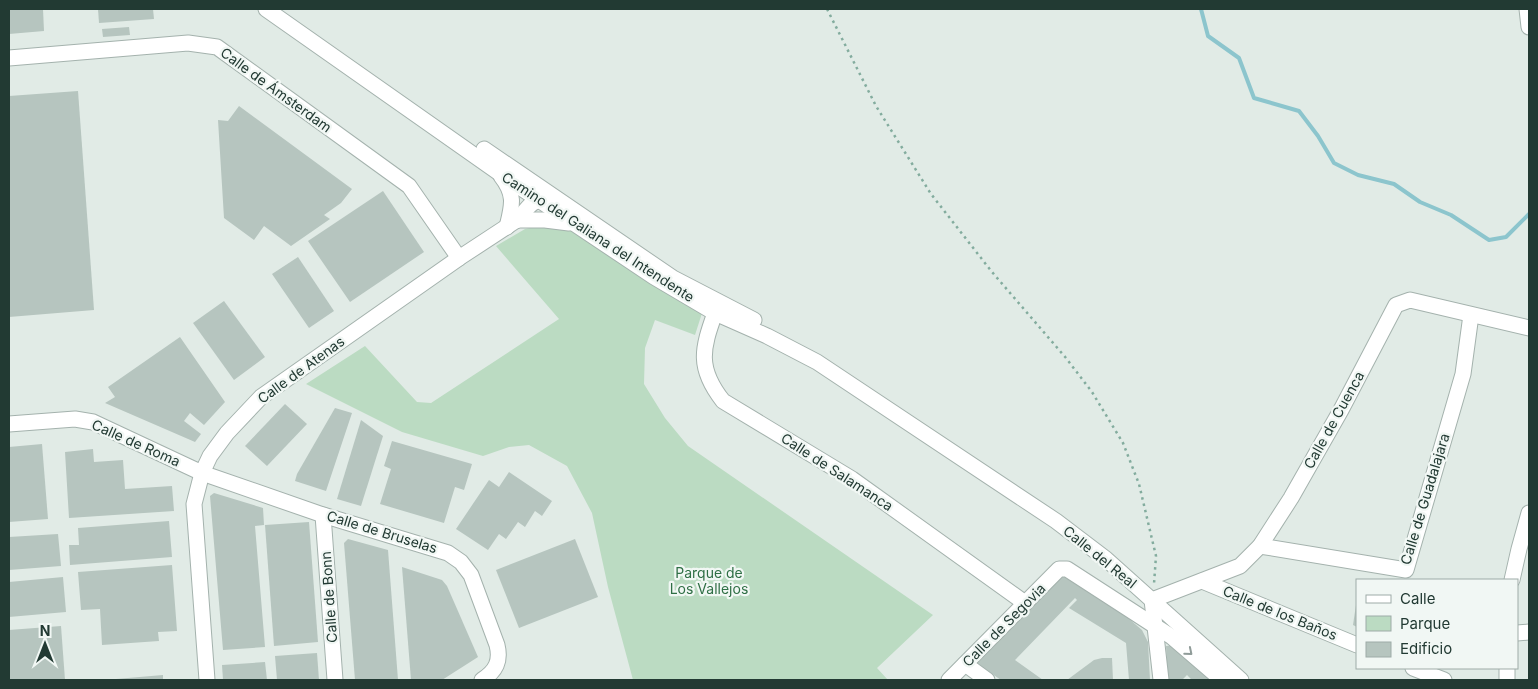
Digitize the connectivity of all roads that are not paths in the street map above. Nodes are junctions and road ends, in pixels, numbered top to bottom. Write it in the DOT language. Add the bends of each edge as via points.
graph roads {
  1 [pos="266,9"];
  2 [pos="278,9"];
  3 [pos="1527,9"];
  4 [pos="1529,27"];
  5 [pos="9,58"];
  6 [pos="497,171"];
  7 [pos="518,173"];
  8 [pos="539,200"];
  9 [pos="512,223"];
  10 [pos="574,225"];
  11 [pos="459,258"];
  12 [pos="673,278"];
  13 [pos="714,313"];
  14 [pos="1471,315"];
  15 [pos="1529,328"];
  16 [pos="9,424"];
  17 [pos="948,448"];
  18 [pos="202,473"];
  19 [pos="1529,513"];
  20 [pos="323,515"];
  21 [pos="1260,546"];
  22 [pos="1512,579"];
  23 [pos="1202,581"];
  24 [pos="1152,600"];
  25 [pos="1025,603"];
  26 [pos="1155,626"];
  27 [pos="1356,645"];
  28 [pos="965,664"];
  29 [pos="1416,669"];
  30 [pos="207,680"];
  31 [pos="335,680"];
  32 [pos="482,680"];
  33 [pos="948,680"];
  34 [pos="987,680"];
  35 [pos="1161,680"];
  36 [pos="1222,680"];
  37 [pos="1241,680"];
  38 [pos="1444,680"];
  1 -- 6 [label="street, Camino del Galiana del Intendente"];
  2 -- 7 [label="street, Camino del Galiana del Intendente"];
  3 -- 4 [label="street"];
  5 -- 11 [label="street, Calle de Ámsterdam" via="188,43 217,47 409,186"];
  6 -- 8 [label="street, Camino del Galiana del Intendente"];
  6 -- 9 [label="street" via="507,183 513,200"];
  7 -- 8 [label="street"];
  7 -- 12 [label="street, Camino del Galiana del Intendente"];
  8 -- 9 [label="street, Calle de Atenas"];
  8 -- 10 [label="street, Camino del Galiana del Intendente"];
  8 -- 12 [label="street" via="549,202 647,268"];
  9 -- 10 [label="street" via="550,220"];
  9 -- 11 [label="street, Calle de Atenas"];
  10 -- 13 [label="street, Camino del Galiana del Intendente"];
  11 -- 18 [label="street, Calle de Atenas" via="261,397 227,433"];
  12 -- 17 [label="street, Camino del Galiana del Intendente" via="822,357 897,408"];
  13 -- 17 [label="street, Camino del Galiana del Intendente" via="818,362"];
  13 -- 25 [label="street, Calle de Salamanca" via="705,339 705,372 723,401 852,479"];
  14 -- 15 [label="street, Calle de Cuenca"];
  14 -- 21 [label="street, Calle de Cuenca" via="1410,300 1396,305 1341,410"];
  14 -- 21 [label="street, Calle de Guadalajara" via="1463,374 1406,570"];
  16 -- 18 [label="street, Calle de Roma" via="74,419 92,422"];
  17 -- 24 [label="street, Calle del Real" via="1056,521"];
  18 -- 20 [label="street, Calle de Bruselas"];
  18 -- 30 [label="street, Calle de Atenas" via="194,504"];
  19 -- 22 [label="street"];
  20 -- 31 [label="street, Calle de Bonn"];
  20 -- 32 [label="street, Calle de Bruselas" via="448,553 461,562 471,575 499,654 497,666"];
  21 -- 23 [label="street, Calle de Cuenca" via="1240,566"];
  23 -- 24 [label="street, Calle de Cuenca"];
  23 -- 27 [label="street, Calle de los Baños"];
  24 -- 26 [label="street"];
  24 -- 37 [label="street, Calle del Real"];
  25 -- 26 [label="street, Calle de Segovia" via="1059,569 1067,569"];
  25 -- 28 [label="street, Calle de Segovia"];
  26 -- 35 [label="street"];
  26 -- 36 [label="street, one-way"];
  28 -- 33 [label="street, Calle de Segovia"];
  28 -- 34 [label="street"];
  29 -- 38 [label="street"];
}
